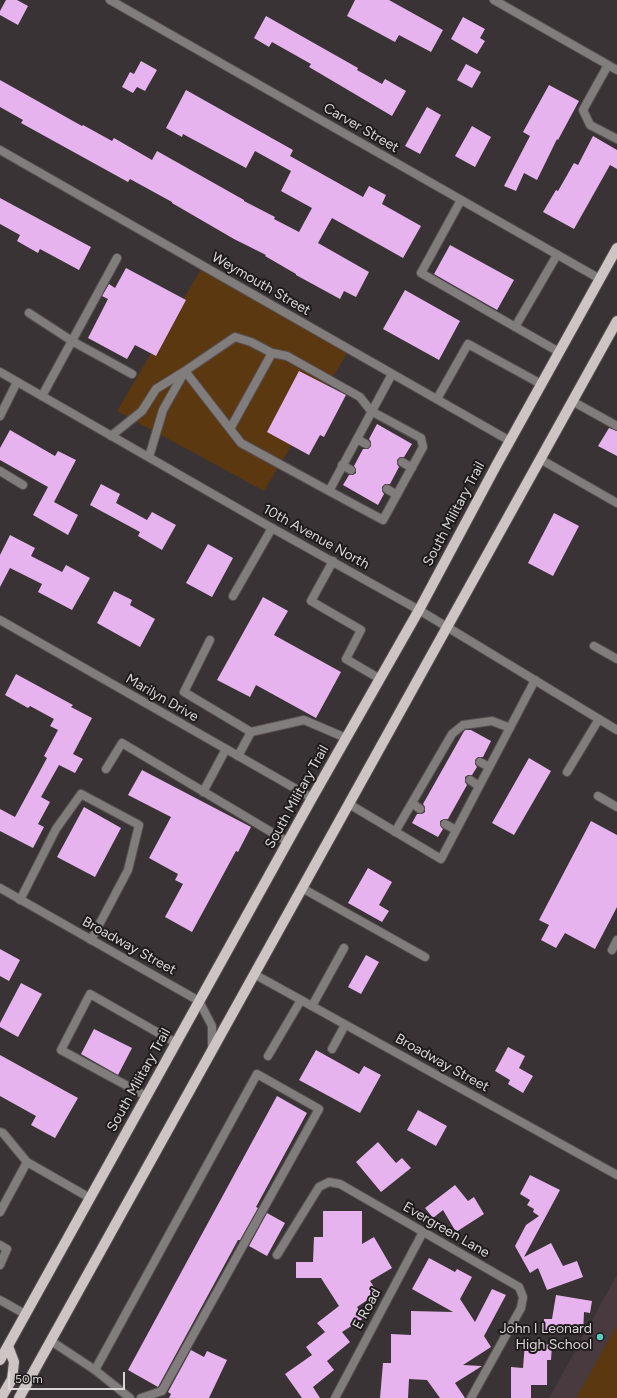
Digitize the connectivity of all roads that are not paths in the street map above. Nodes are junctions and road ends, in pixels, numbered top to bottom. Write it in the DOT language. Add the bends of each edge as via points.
graph roads {
  1 [pos="110,0"];
  2 [pos="494,0"];
  3 [pos="608,65"];
  4 [pos="617,70"];
  5 [pos="617,139"];
  6 [pos="0,150"];
  7 [pos="461,200"];
  8 [pos="617,248"];
  9 [pos="557,255"];
  10 [pos="118,258"];
  11 [pos="600,279"];
  12 [pos="29,313"];
  13 [pos="617,321"];
  14 [pos="515,327"];
  15 [pos="72,341"];
  16 [pos="559,352"];
  17 [pos="272,353"];
  18 [pos="185,371"];
  19 [pos="0,372"];
  20 [pos="132,374"];
  21 [pos="392,374"];
  22 [pos="17,382"];
  23 [pos="541,384"];
  24 [pos="42,396"];
  25 [pos="437,399"];
  26 [pos="572,401"];
  27 [pos="371,412"];
  28 [pos="0,416"];
  29 [pos="617,426"];
  30 [pos="230,429"];
  31 [pos="111,436"];
  32 [pos="357,438"];
  33 [pos="510,441"];
  34 [pos="366,444"];
  35 [pos="149,457"];
  36 [pos="540,459"];
  37 [pos="402,462"];
  38 [pos="342,465"];
  39 [pos="412,468"];
  40 [pos="351,470"];
  41 [pos="0,471"];
  42 [pos="23,485"];
  43 [pos="387,490"];
  44 [pos="329,491"];
  45 [pos="397,495"];
  46 [pos="616,500"];
  47 [pos="272,528"];
  48 [pos="333,560"];
  49 [pos="233,596"];
  50 [pos="419,610"];
  51 [pos="0,620"];
  52 [pos="447,627"];
  53 [pos="210,640"];
  54 [pos="594,646"];
  55 [pos="617,659"];
  56 [pos="380,679"];
  57 [pos="535,680"];
  58 [pos="599,719"];
  59 [pos="510,728"];
  60 [pos="617,730"];
  61 [pos="251,732"];
  62 [pos="346,738"];
  63 [pos="226,749"];
  64 [pos="238,756"];
  65 [pos="437,760"];
  66 [pos="480,762"];
  67 [pos="444,765"];
  68 [pos="489,767"];
  69 [pos="106,769"];
  70 [pos="567,772"];
  71 [pos="470,780"];
  72 [pos="479,786"];
  73 [pos="204,792"];
  74 [pos="598,796"];
  75 [pos="312,798"];
  76 [pos="412,803"];
  77 [pos="349,804"];
  78 [pos="617,807"];
  79 [pos="420,809"];
  80 [pos="445,824"];
  81 [pos="456,830"];
  82 [pos="395,832"];
  83 [pos="288,842"];
  84 [pos="0,888"];
  85 [pos="302,888"];
  86 [pos="20,900"];
  87 [pos="91,940"];
  88 [pos="617,940"];
  89 [pos="344,948"];
  90 [pos="612,950"];
  91 [pos="425,957"];
  92 [pos="254,974"];
  93 [pos="301,1000"];
  94 [pos="199,1001"];
  95 [pos="312,1006"];
  96 [pos="345,1024"];
  97 [pos="176,1043"];
  98 [pos="332,1049"];
  99 [pos="212,1051"];
  100 [pos="268,1056"];
  101 [pos="146,1096"];
  102 [pos="0,1132"];
  103 [pos="27,1162"];
  104 [pos="617,1175"];
  105 [pos="90,1198"];
  106 [pos="0,1212"];
  107 [pos="423,1232"];
  108 [pos="0,1245"];
  109 [pos="277,1255"];
  110 [pos="0,1265"];
  111 [pos="0,1300"];
  112 [pos="25,1314"];
  113 [pos="51,1341"];
  114 [pos="8,1346"];
  115 [pos="0,1360"];
  116 [pos="94,1370"];
  117 [pos="1,1398"];
  118 [pos="19,1398"];
  119 [pos="130,1398"];
  120 [pos="141,1398"];
  121 [pos="335,1398"];
  122 [pos="471,1398"];
  1 -- 7 [label="street, Carver Street"];
  2 -- 3 [label="street"];
  3 -- 4 [label="street"];
  3 -- 5 [label="street" via="583,110 590,125"];
  6 -- 21 [label="street, Weymouth Street"];
  7 -- 9 [label="street, Carver Street"];
  7 -- 14 [label="street" via="421,273"];
  8 -- 11 [label="main road, South Military Trail"];
  9 -- 11 [label="street, Carver Street"];
  9 -- 14 [label="street"];
  10 -- 15 [label="street"];
  11 -- 16 [label="main road, South Military Trail"];
  12 -- 15 [label="street"];
  13 -- 26 [label="main road"];
  14 -- 16 [label="street"];
  15 -- 20 [label="street"];
  15 -- 24 [label="street"];
  16 -- 23 [label="main road, South Military Trail"];
  17 -- 18 [label="street" via="235,337"];
  17 -- 27 [label="street" via="287,356 360,396"];
  17 -- 30 [label="street"];
  18 -- 30 [label="street"];
  18 -- 31 [label="street" via="156,389 142,411"];
  18 -- 35 [label="street" via="163,410"];
  19 -- 22 [label="street, 10th Avenue North"];
  21 -- 25 [label="street, Weymouth Street"];
  21 -- 27 [label="street"];
  22 -- 24 [label="street, 10th Avenue North"];
  22 -- 28 [label="street"];
  23 -- 25 [label="street" via="468,344"];
  23 -- 33 [label="main road, South Military Trail"];
  24 -- 31 [label="street, 10th Avenue North"];
  25 -- 33 [label="street, Weymouth Street"];
  26 -- 29 [label="street"];
  26 -- 36 [label="main road"];
  27 -- 32 [label="street"];
  27 -- 39 [label="street" via="421,438 422,447"];
  30 -- 44 [label="street" via="241,443"];
  31 -- 35 [label="street, 10th Avenue North"];
  32 -- 34 [label="street"];
  32 -- 38 [label="street"];
  33 -- 50 [label="main road, South Military Trail"];
  35 -- 47 [label="street, 10th Avenue North"];
  36 -- 46 [label="street"];
  36 -- 52 [label="main road"];
  37 -- 39 [label="street"];
  38 -- 40 [label="street"];
  38 -- 44 [label="street"];
  39 -- 45 [label="street"];
  41 -- 42 [label="street"];
  43 -- 45 [label="street"];
  44 -- 45 [label="street" via="383,520"];
  47 -- 48 [label="street, 10th Avenue North"];
  47 -- 49 [label="street"];
  48 -- 50 [label="street, 10th Avenue North"];
  48 -- 56 [label="street" via="311,602 361,630 346,659"];
  50 -- 52 [label="street, 10th Avenue North"];
  50 -- 56 [label="main road, South Military Trail"];
  51 -- 63 [label="street, Marilyn Drive"];
  52 -- 57 [label="street, 10th Avenue North"];
  52 -- 77 [label="main road"];
  53 -- 61 [label="street" via="184,692"];
  54 -- 55 [label="street"];
  56 -- 62 [label="main road, South Military Trail"];
  57 -- 58 [label="street, 10th Avenue North"];
  57 -- 59 [label="street"];
  58 -- 60 [label="street, 10th Avenue North"];
  58 -- 70 [label="street"];
  59 -- 65 [label="street" via="492,721 463,725 452,734 451,745"];
  59 -- 68 [label="street"];
  61 -- 62 [label="street" via="304,720"];
  61 -- 64 [label="street"];
  62 -- 75 [label="main road, South Military Trail"];
  63 -- 64 [label="street, Marilyn Drive"];
  63 -- 73 [label="street"];
  64 -- 75 [label="street, Marilyn Drive"];
  65 -- 67 [label="street"];
  65 -- 76 [label="street"];
  66 -- 68 [label="street"];
  68 -- 72 [label="street"];
  69 -- 73 [label="street" via="122,743"];
  71 -- 72 [label="street"];
  72 -- 81 [label="street"];
  73 -- 83 [label="street"];
  74 -- 78 [label="street"];
  75 -- 83 [label="main road, South Military Trail"];
  76 -- 79 [label="street"];
  76 -- 82 [label="street"];
  77 -- 82 [label="street"];
  77 -- 85 [label="main road"];
  80 -- 81 [label="street"];
  81 -- 82 [label="street" via="441,859"];
  83 -- 94 [label="main road, South Military Trail"];
  84 -- 86 [label="street, Broadway Street"];
  85 -- 91 [label="street"];
  85 -- 92 [label="main road"];
  86 -- 87 [label="street, Broadway Street"];
  86 -- 87 [label="street" via="56,829 80,794 139,825 128,870"];
  87 -- 94 [label="street, Broadway Street"];
  88 -- 90 [label="street"];
  89 -- 95 [label="street"];
  92 -- 93 [label="street, Broadway Street"];
  92 -- 99 [label="main road"];
  93 -- 95 [label="street, Broadway Street"];
  93 -- 100 [label="street"];
  94 -- 97 [label="main road, South Military Trail"];
  94 -- 99 [label="street" via="212,1026"];
  95 -- 96 [label="street, Broadway Street"];
  96 -- 98 [label="street"];
  96 -- 104 [label="street, Broadway Street"];
  97 -- 101 [label="main road, South Military Trail"];
  97 -- 101 [label="street" via="90,994 61,1050"];
  99 -- 113 [label="main road"];
  101 -- 105 [label="main road, South Military Trail"];
  102 -- 103 [label="street"];
  103 -- 105 [label="street"];
  103 -- 106 [label="street"];
  105 -- 112 [label="main road, South Military Trail"];
  107 -- 109 [label="street, Evergreen Lane" via="340,1184 329,1182 319,1186"];
  107 -- 121 [label="street, E Road"];
  107 -- 122 [label="street, Evergreen Lane" via="519,1287 523,1297 521,1308"];
  108 -- 110 [label="street" via="7,1249"];
  111 -- 112 [label="street"];
  112 -- 114 [label="main road, South Military Trail"];
  113 -- 116 [label="street"];
  113 -- 118 [label="main road"];
  114 -- 115 [label="main road, South Military Trail"];
  114 -- 117 [label="main road" via="14,1362 12,1379"];
  116 -- 119 [label="street"];
  116 -- 120 [label="street" via="257,1074 318,1109 162,1391"];
}
